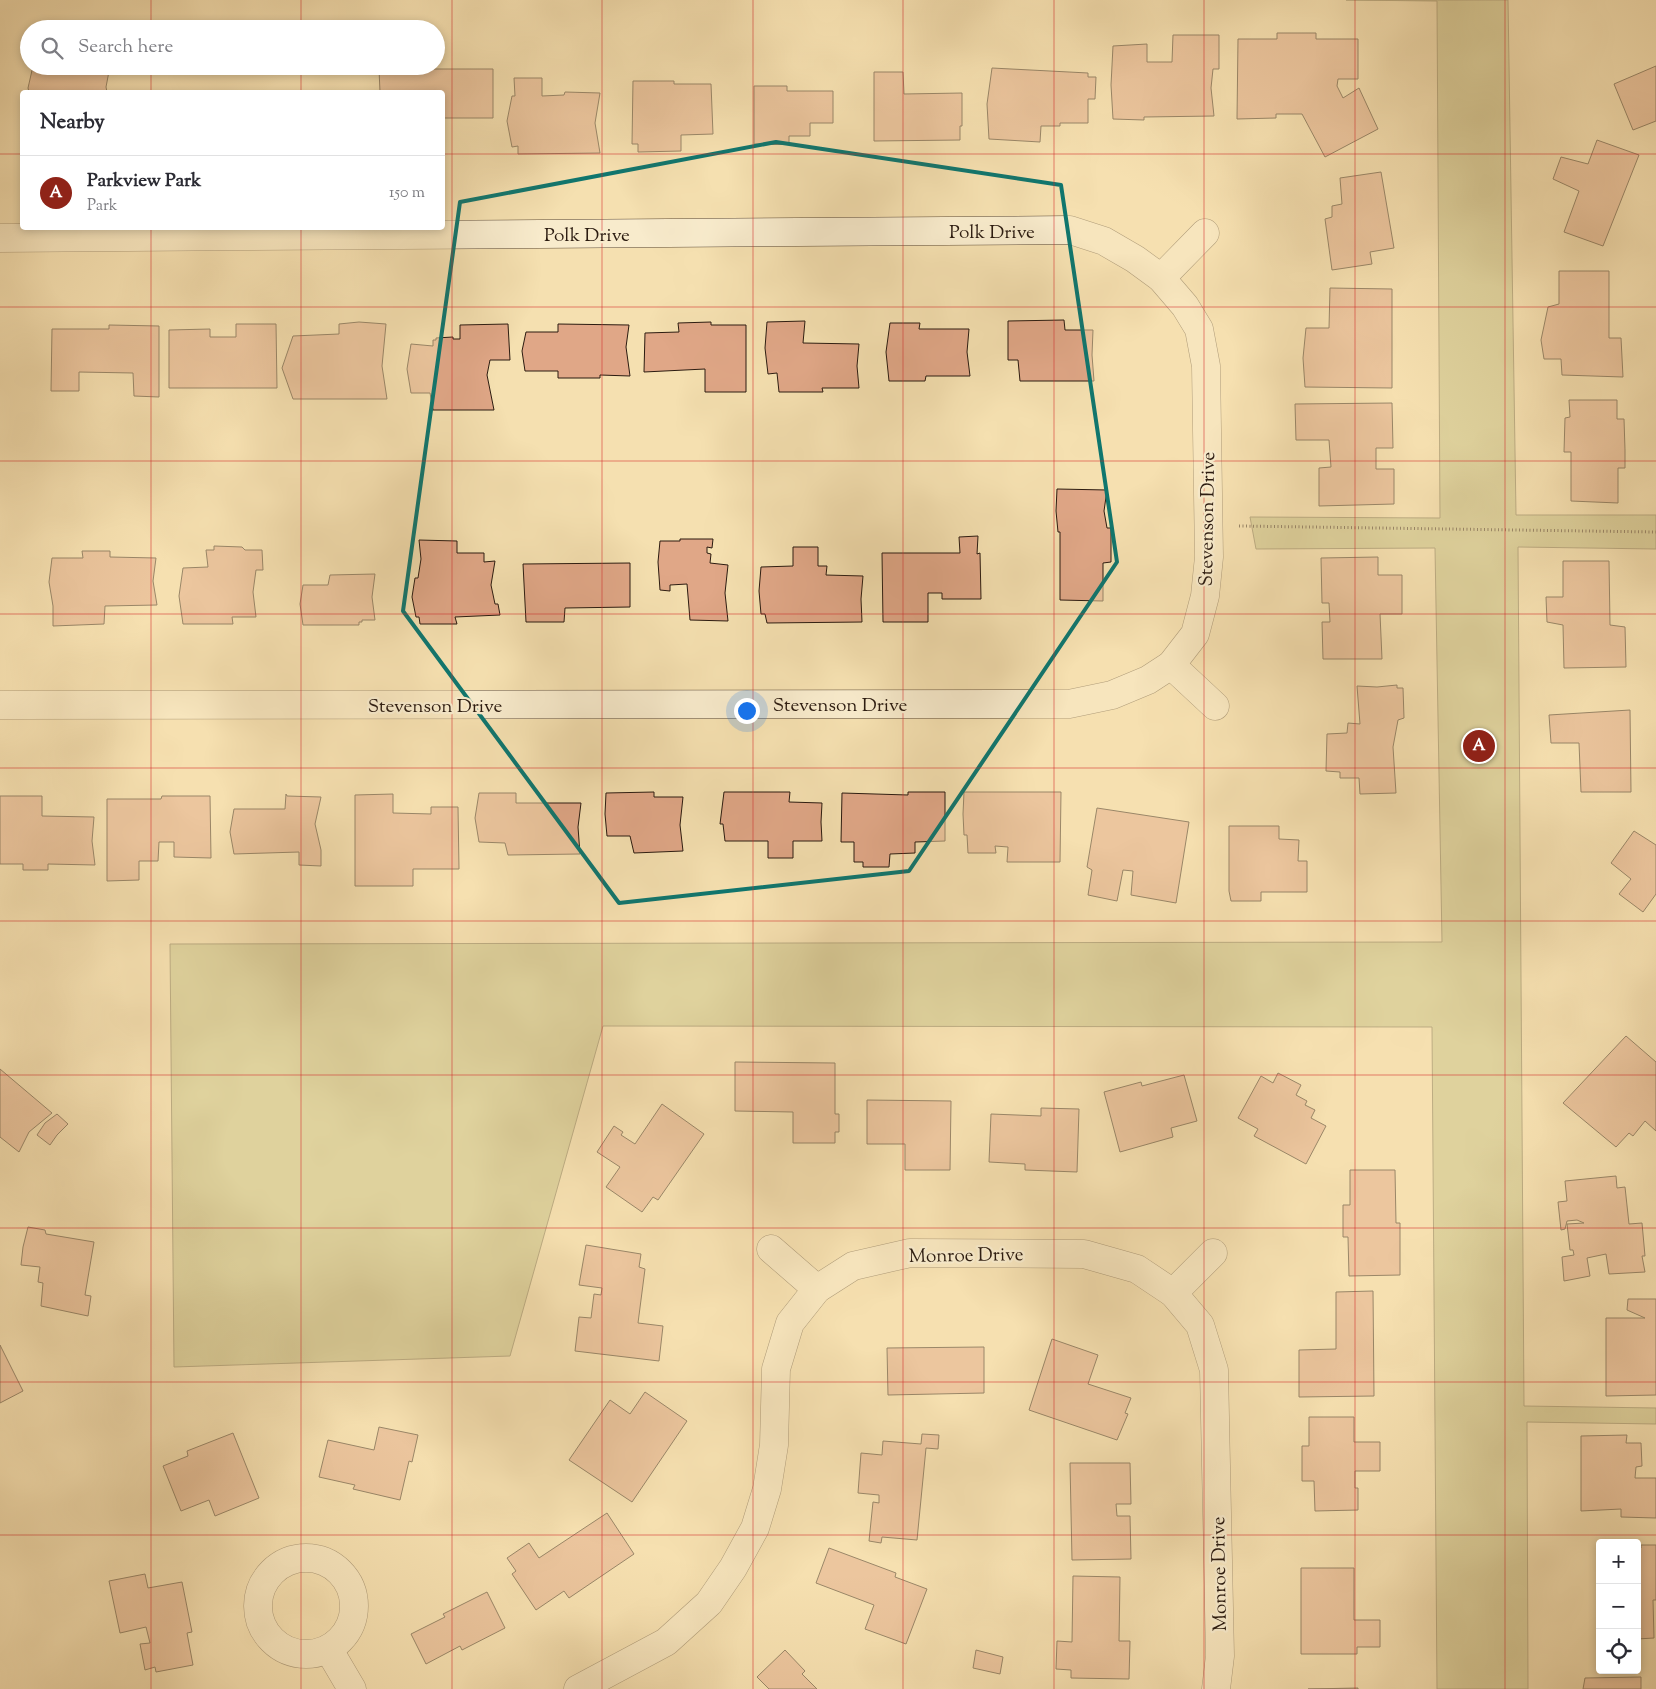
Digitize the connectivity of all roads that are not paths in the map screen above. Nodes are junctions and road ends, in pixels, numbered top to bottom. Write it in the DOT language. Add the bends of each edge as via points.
graph roads {
  1 [pos="1205,233"];
  2 [pos="0,238"];
  3 [pos="1161,278"];
  4 [pos="1172,665"];
  5 [pos="0,705"];
  6 [pos="1215,706"];
  7 [pos="771,1249"];
  8 [pos="1213,1253"];
  9 [pos="817,1289"];
  10 [pos="1173,1293"];
  11 [pos="329,1650"];
  12 [pos="352,1689"];
  13 [pos="578,1689"];
  14 [pos="1216,1689"];
  1 -- 3 [label="street"];
  2 -- 3 [label="street, Polk Drive" via="1070,230 1104,241"];
  3 -- 4 [label="street, Stevenson Drive" via="1185,306 1199,329 1206,366 1209,556 1205,596 1195,634"];
  4 -- 5 [label="street, Stevenson Drive" via="1148,680 1112,695 1069,704"];
  4 -- 6 [label="street"];
  7 -- 9 [label="street"];
  8 -- 10 [label="street"];
  9 -- 10 [label="street, Monroe Drive" via="852,1266 910,1253 1084,1254 1137,1269"];
  9 -- 13 [label="street, Monroe Drive" via="790,1323 776,1369 774,1445 767,1489 755,1528 733,1568 709,1603 666,1642"];
  10 -- 14 [label="street, Monroe Drive" via="1200,1325 1214,1370 1220,1656"];
  11 -- 12 [label="street"];
}
